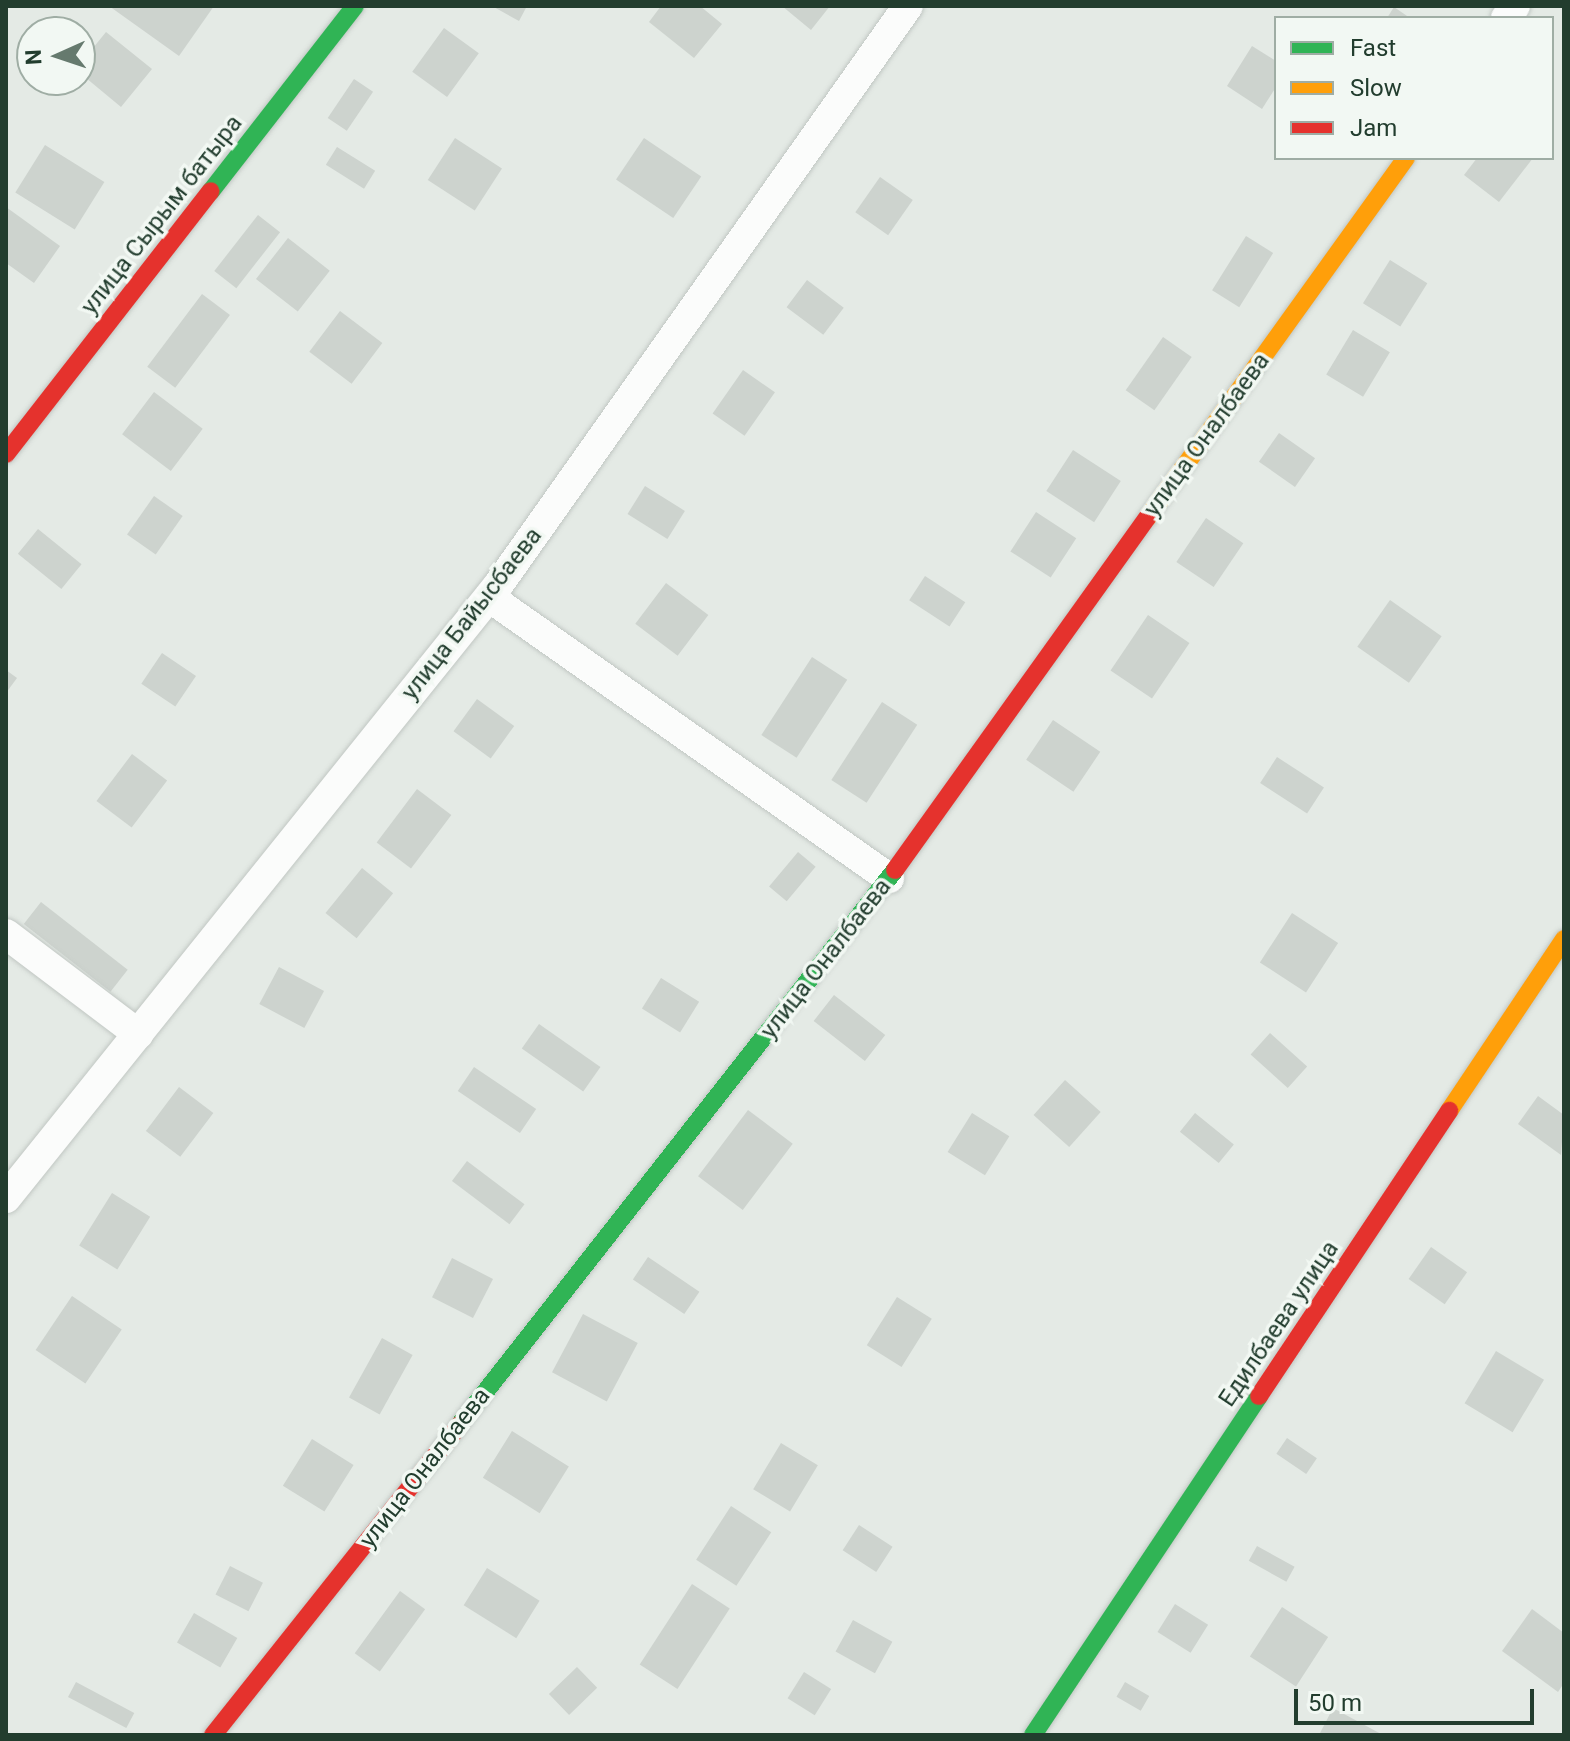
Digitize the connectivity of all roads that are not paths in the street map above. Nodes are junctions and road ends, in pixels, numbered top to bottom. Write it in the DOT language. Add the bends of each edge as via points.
graph roads {
  1 [pos="355,6"];
  2 [pos="908,6"];
  3 [pos="1405,160"];
  4 [pos="6,454"];
  5 [pos="489,597"];
  6 [pos="889,878"];
  7 [pos="6,934"];
  8 [pos="1564,939"];
  9 [pos="138,1034"];
  10 [pos="6,1198"];
  11 [pos="213,1735"];
  12 [pos="1033,1735"];
  1 -- 4 [label="street, улица Сырым батыра"];
  2 -- 5 [label="street, улица Байысбаева"];
  3 -- 6 [label="street, улица Оналбаева"];
  5 -- 6 [label="street"];
  5 -- 9 [label="street, улица Байысбаева"];
  6 -- 11 [label="street, улица Оналбаева"];
  7 -- 9 [label="street"];
  8 -- 12 [label="street, Едилбаева улица"];
  9 -- 10 [label="street, улица Байысбаева"];
}
